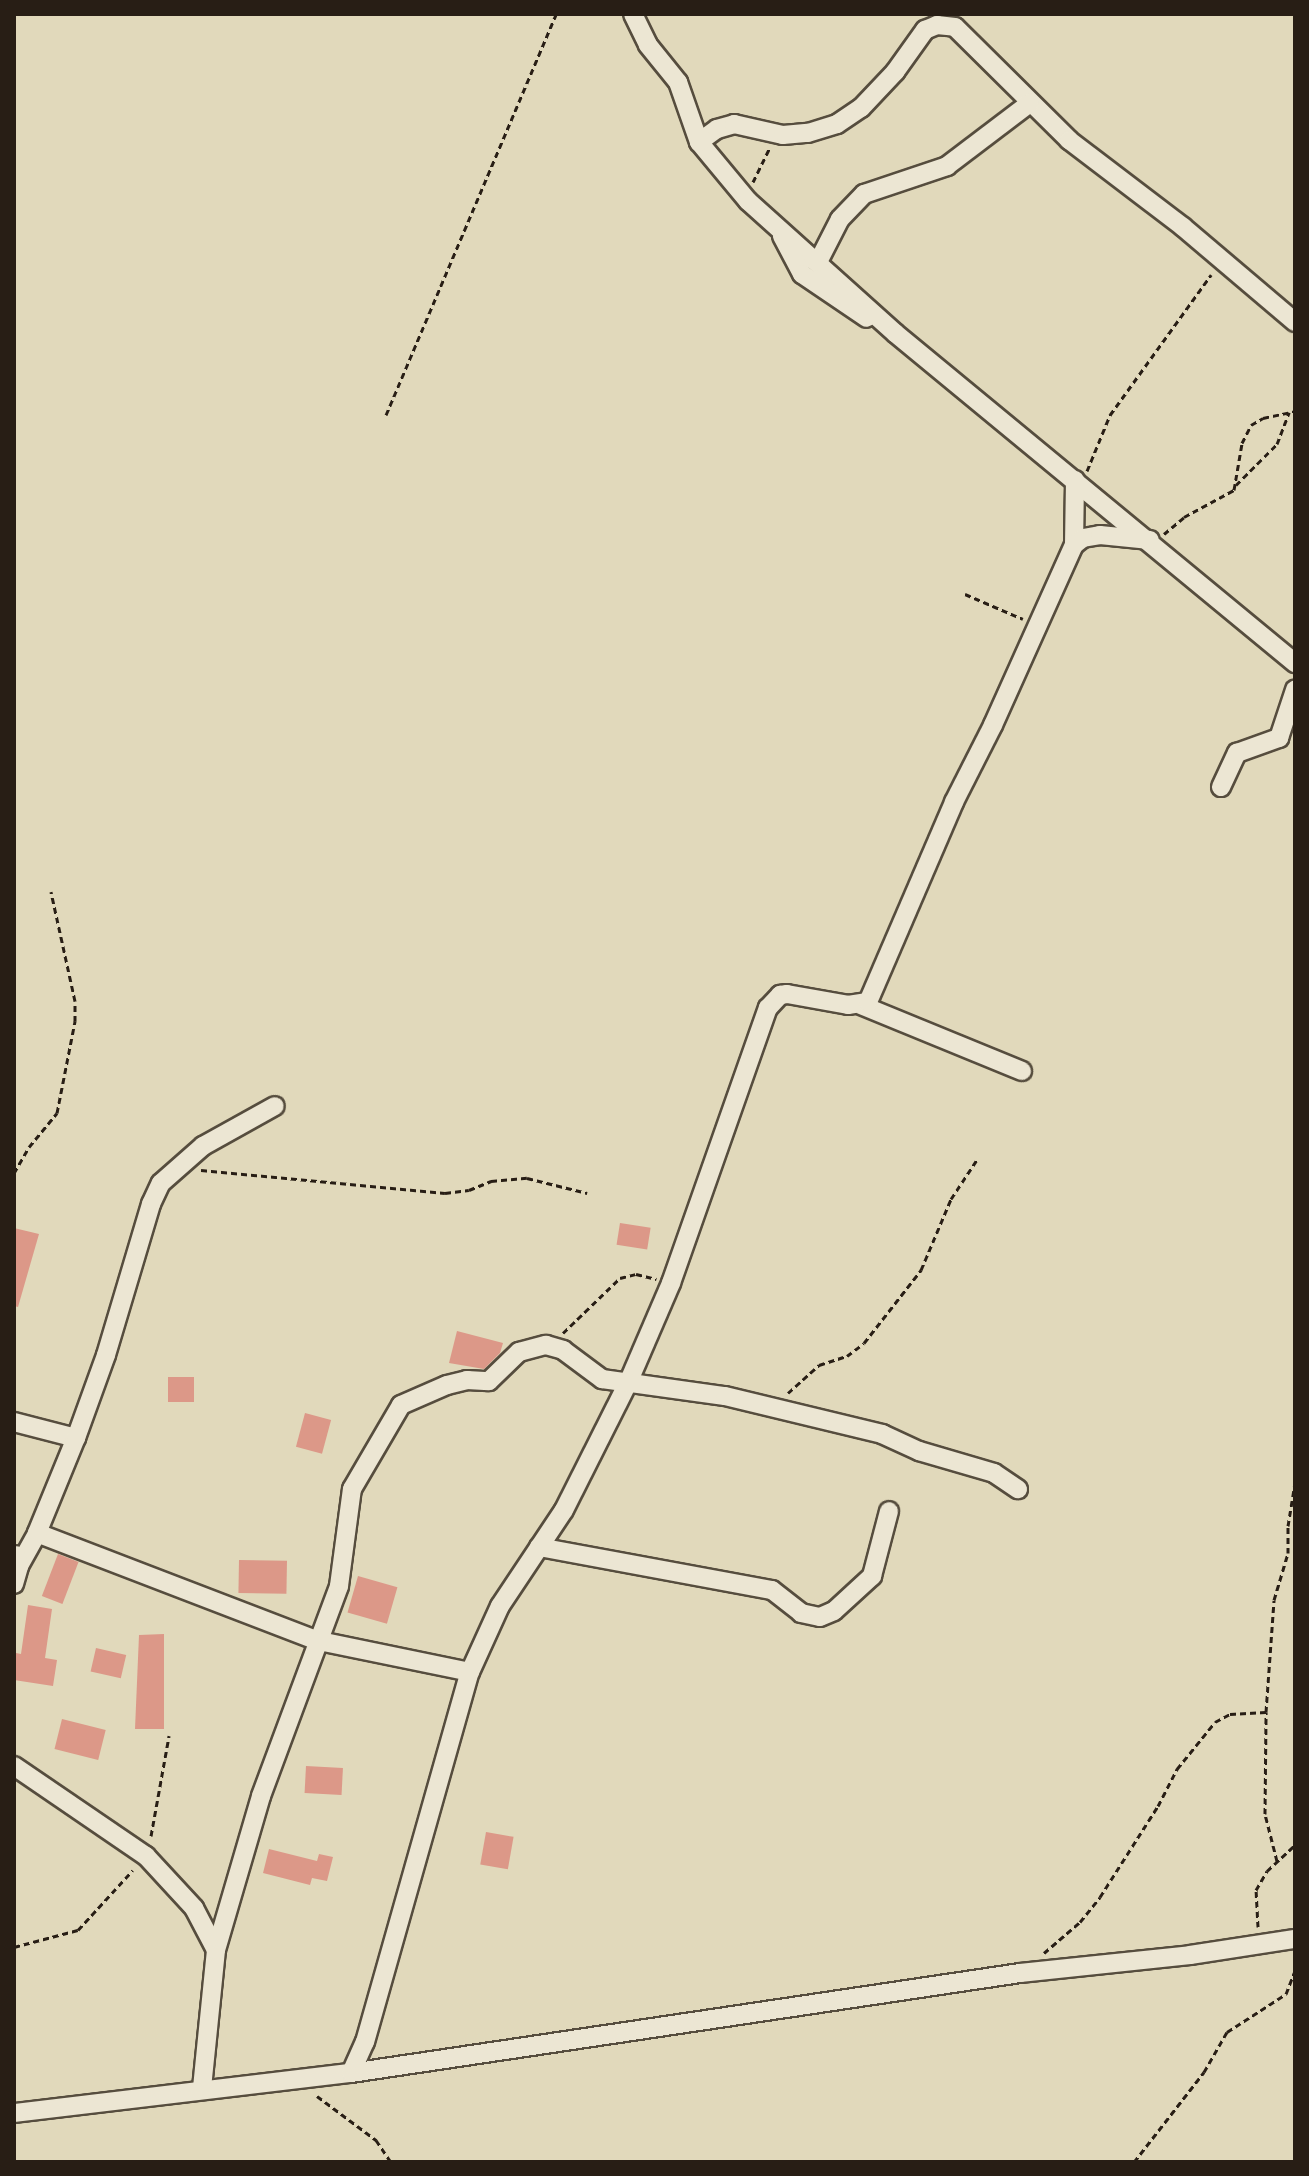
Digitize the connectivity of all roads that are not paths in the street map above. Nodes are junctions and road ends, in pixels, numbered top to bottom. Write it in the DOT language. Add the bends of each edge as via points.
graph roads {
  1 [pos="633,14"];
  2 [pos="1030,103"];
  3 [pos="699,142"];
  4 [pos="779,228"];
  5 [pos="818,262"];
  6 [pos="1295,322"];
  7 [pos="895,333"];
  8 [pos="1079,483"];
  9 [pos="1150,540"];
  10 [pos="1074,545"];
  11 [pos="1295,663"];
  12 [pos="1295,690"];
  13 [pos="1221,787"];
  14 [pos="861,1005"];
  15 [pos="1022,1071"];
  16 [pos="275,1106"];
  17 [pos="628,1383"];
  18 [pos="14,1422"];
  19 [pos="76,1438"];
  20 [pos="1018,1489"];
  21 [pos="889,1511"];
  22 [pos="37,1533"];
  23 [pos="539,1547"];
  24 [pos="16,1568"];
  25 [pos="319,1641"];
  26 [pos="470,1672"];
  27 [pos="14,1766"];
  28 [pos="1295,1939"];
  29 [pos="216,1950"];
  30 [pos="351,2073"];
  31 [pos="202,2088"];
  32 [pos="14,2113"];
  1 -- 3 [label="street" via="648,45 678,82"];
  2 -- 3 [label="street" via="959,30 937,25 925,30 901,65 851,116 823,130 779,135 734,124"];
  2 -- 5 [label="street" via="947,166 864,194 840,219"];
  2 -- 6 [label="street"];
  3 -- 4 [label="street" via="748,201"];
  4 -- 5 [label="street"];
  4 -- 7 [label="street" via="808,280"];
  5 -- 7 [label="street"];
  7 -- 8 [label="street"];
  8 -- 9 [label="street"];
  8 -- 10 [label="street"];
  9 -- 10 [label="street" via="1100,535"];
  9 -- 11 [label="street"];
  10 -- 14 [label="street" via="868,1002"];
  12 -- 13 [label="street" via="1279,738 1237,753"];
  14 -- 15 [label="street"];
  14 -- 17 [label="street" via="787,994 768,1008 671,1283"];
  16 -- 19 [label="street" via="203,1146 161,1183"];
  17 -- 20 [label="street" via="696,1391 882,1434 994,1473"];
  17 -- 23 [label="street" via="564,1510"];
  17 -- 25 [label="street" via="602,1379 563,1350 546,1345 519,1352 491,1381 447,1385 396,1409 352,1489 344,1563"];
  18 -- 19 [label="street"];
  19 -- 22 [label="street"];
  21 -- 23 [label="street" via="872,1576 820,1617 804,1615 765,1588"];
  22 -- 24 [label="street"];
  22 -- 25 [label="street"];
  23 -- 26 [label="street" via="500,1606"];
  25 -- 26 [label="street"];
  25 -- 29 [label="street" via="261,1796"];
  26 -- 30 [label="street" via="365,2042"];
  27 -- 29 [label="street" via="146,1856 194,1908"];
  28 -- 30 [label="street" via="1020,1973"];
  29 -- 31 [label="street"];
  30 -- 31 [label="street"];
  31 -- 32 [label="street"];
}
